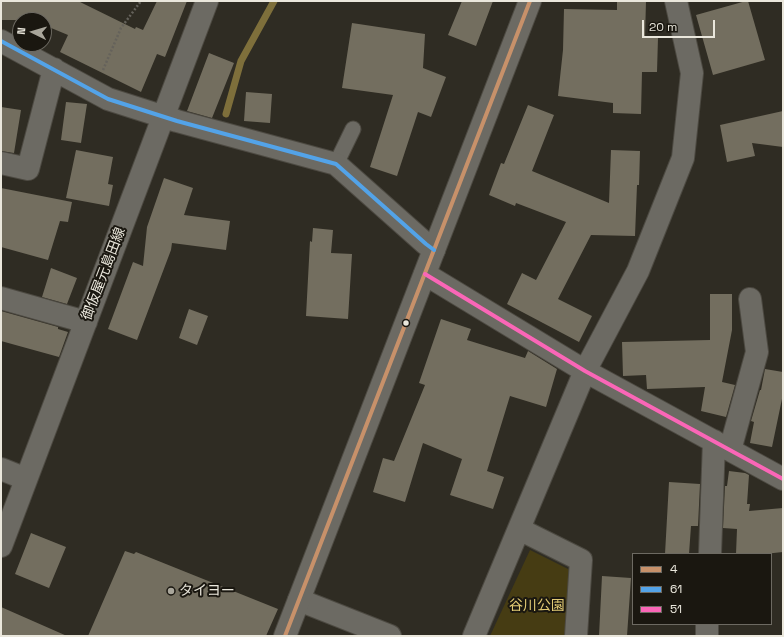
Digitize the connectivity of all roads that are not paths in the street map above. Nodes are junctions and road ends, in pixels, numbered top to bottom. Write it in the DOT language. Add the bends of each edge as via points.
graph roads {
  1 [pos="207,1"];
  2 [pos="530,1"];
  3 [pos="676,1"];
  4 [pos="1,41"];
  5 [pos="54,70"];
  6 [pos="164,117"];
  7 [pos="353,129"];
  8 [pos="1,163"];
  9 [pos="336,164"];
  10 [pos="434,250"];
  11 [pos="424,274"];
  12 [pos="1,298"];
  13 [pos="750,299"];
  14 [pos="86,322"];
  15 [pos="585,371"];
  16 [pos="722,446"];
  17 [pos="1,470"];
  18 [pos="26,479"];
  19 [pos="783,479"];
  20 [pos="519,528"];
  21 [pos="1,546"];
  22 [pos="710,553"];
  23 [pos="299,600"];
  24 [pos="707,625"];
  25 [pos="285,636"];
  26 [pos="390,636"];
  27 [pos="474,636"];
  28 [pos="576,636"];
  29 [pos="707,636"];
  1 -- 6 [label="street, 御仮屋元島田線"];
  2 -- 10 [label="street"];
  3 -- 15 [label="street" via="692,73 683,158 638,271"];
  4 -- 5 [label="street"];
  5 -- 6 [label="street" via="108,99"];
  5 -- 8 [label="street" via="28,169"];
  6 -- 9 [label="street"];
  6 -- 14 [label="street, 御仮屋元島田線"];
  7 -- 9 [label="lane"];
  9 -- 10 [label="street"];
  10 -- 11 [label="street"];
  11 -- 15 [label="street"];
  11 -- 23 [label="street"];
  12 -- 14 [label="street"];
  13 -- 16 [label="street" via="757,352"];
  14 -- 18 [label="street, 御仮屋元島田線"];
  15 -- 16 [label="street"];
  15 -- 20 [label="street"];
  16 -- 19 [label="street"];
  16 -- 22 [label="street"];
  17 -- 18 [label="street"];
  18 -- 21 [label="street, 御仮屋元島田線"];
  20 -- 27 [label="street"];
  20 -- 28 [label="street" via="581,560"];
  23 -- 25 [label="street"];
  23 -- 26 [label="street"];
  24 -- 29 [label="street"];
}
